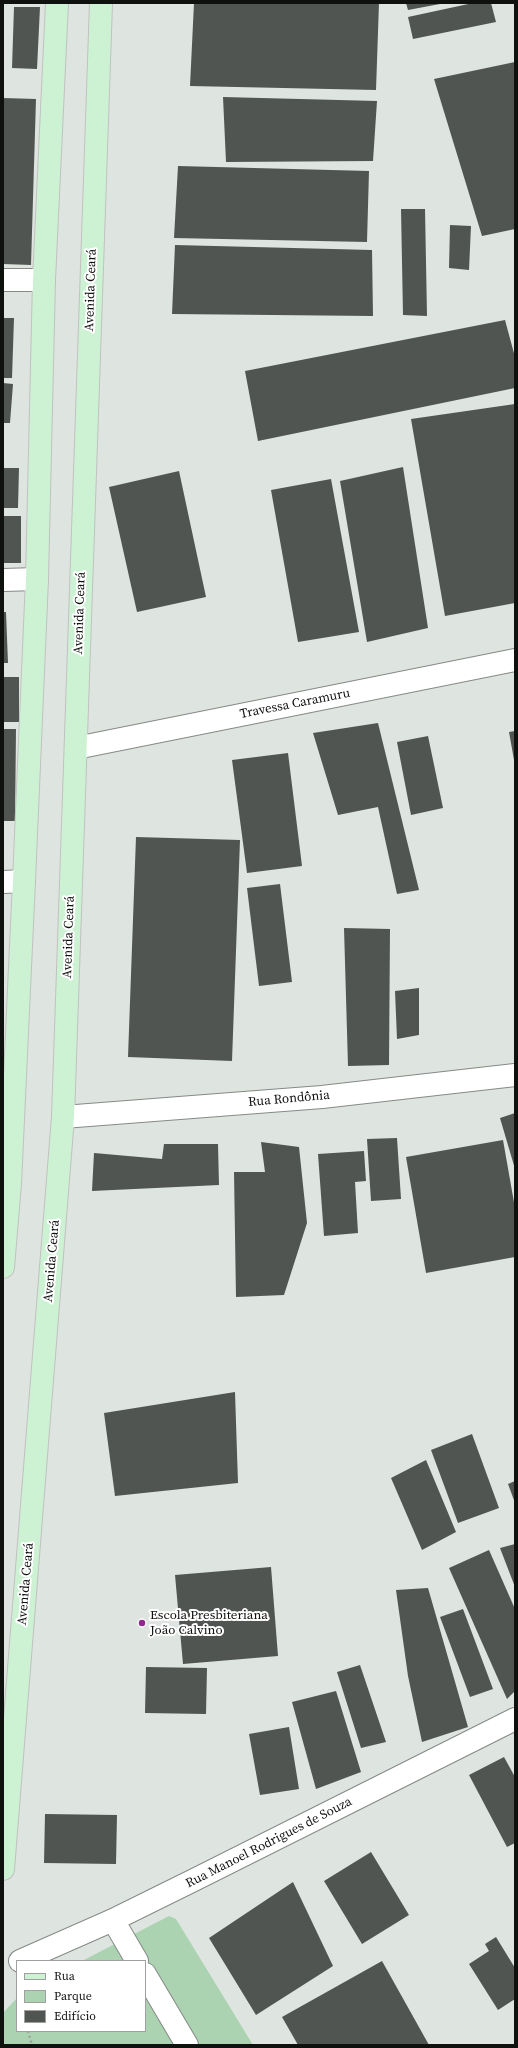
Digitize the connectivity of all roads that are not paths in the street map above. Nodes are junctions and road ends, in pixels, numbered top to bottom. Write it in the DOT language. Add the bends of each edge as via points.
graph roads {
  1 [pos="57,3"];
  2 [pos="101,3"];
  3 [pos="3,280"];
  4 [pos="44,280"];
  5 [pos="37,579"];
  6 [pos="3,580"];
  7 [pos="515,660"];
  8 [pos="76,748"];
  9 [pos="24,881"];
  10 [pos="3,882"];
  11 [pos="515,1075"];
  12 [pos="63,1117"];
  13 [pos="6,1185"];
  14 [pos="3,1267"];
  15 [pos="515,1719"];
  16 [pos="3,1869"];
  17 [pos="113,1920"];
  18 [pos="23,1960"];
  19 [pos="136,1960"];
  20 [pos="16,1963"];
  21 [pos="3,1968"];
  22 [pos="146,1976"];
  23 [pos="187,2045"];
  1 -- 4 [label="main road"];
  2 -- 8 [label="main road, Avenida Ceará"];
  3 -- 4 [label="street"];
  4 -- 5 [label="main road"];
  5 -- 6 [label="street"];
  5 -- 9 [label="main road"];
  7 -- 8 [label="street, Travessa Caramuru"];
  8 -- 12 [label="main road, Avenida Ceará"];
  9 -- 10 [label="street"];
  9 -- 13 [label="main road"];
  11 -- 12 [label="street, Rua Rondônia" via="322,1097"];
  12 -- 16 [label="main road, Avenida Ceará"];
  13 -- 14 [label="main road"];
  15 -- 17 [label="street, Rua Manoel Rodrigues de Souza"];
  17 -- 18 [label="street, Rua Manoel Rodrigues de Souza"];
  17 -- 19 [label="street"];
  20 -- 21 [label="street, Rua Manoel Rodrigues de Souza"];
  22 -- 23 [label="street"];
}
